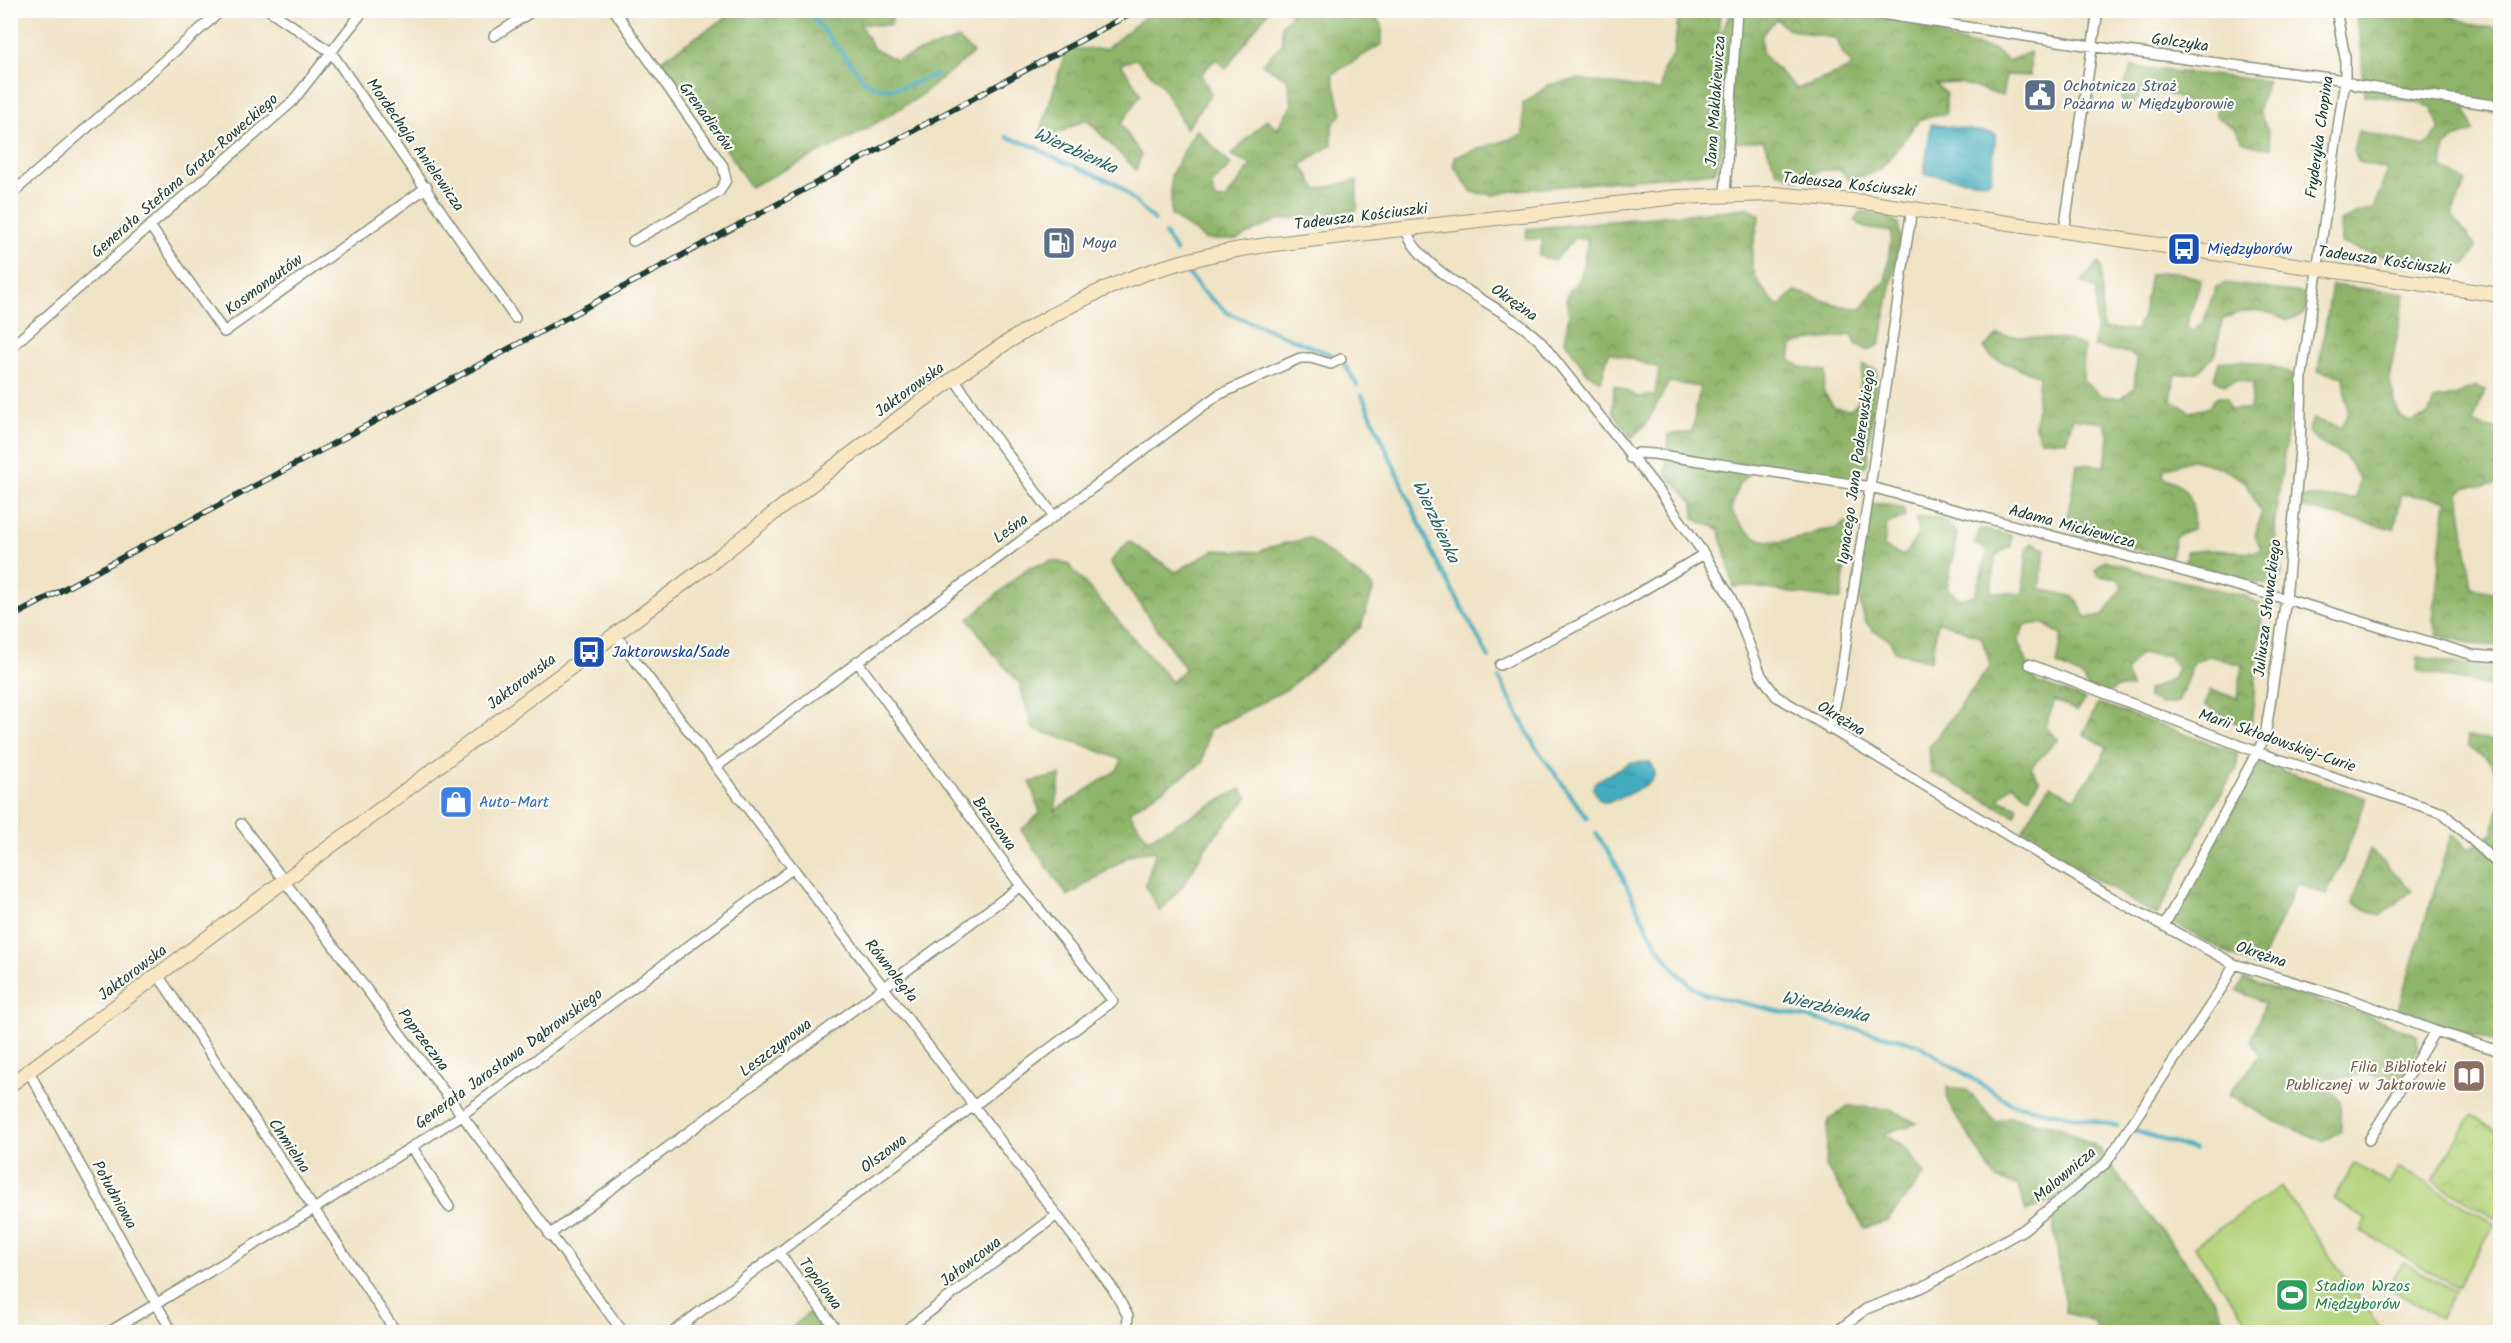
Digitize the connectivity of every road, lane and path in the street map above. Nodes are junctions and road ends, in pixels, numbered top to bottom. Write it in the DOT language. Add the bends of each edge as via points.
graph roads {
  1 [pos="222,10"];
  2 [pos="269,10"];
  3 [pos="364,10"];
  4 [pos="534,10"];
  5 [pos="614,10"];
  6 [pos="1737,10"];
  7 [pos="1855,10"];
  8 [pos="2098,10"];
  9 [pos="2336,10"];
  10 [pos="1908,14"];
  11 [pos="494,36"];
  12 [pos="2092,46"];
  13 [pos="331,52"];
  14 [pos="2345,80"];
  15 [pos="2500,106"];
  16 [pos="427,187"];
  17 [pos="1725,194"];
  18 [pos="10,195"];
  19 [pos="1912,209"];
  20 [pos="150,226"];
  21 [pos="1404,228"];
  22 [pos="2064,231"];
  23 [pos="633,241"];
  24 [pos="2316,268"];
  25 [pos="1156,269"];
  26 [pos="2500,295"];
  27 [pos="515,318"];
  28 [pos="10,348"];
  29 [pos="1341,359"];
  30 [pos="954,378"];
  31 [pos="1630,458"];
  32 [pos="1871,487"];
  33 [pos="1054,516"];
  34 [pos="1704,554"];
  35 [pos="2286,599"];
  36 [pos="615,634"];
  37 [pos="2500,657"];
  38 [pos="857,661"];
  39 [pos="2029,664"];
  40 [pos="1500,665"];
  41 [pos="1829,729"];
  42 [pos="2257,752"];
  43 [pos="716,767"];
  44 [pos="241,824"];
  45 [pos="2500,866"];
  46 [pos="792,869"];
  47 [pos="284,881"];
  48 [pos="1021,886"];
  49 [pos="2164,926"];
  50 [pos="2234,964"];
  51 [pos="158,975"];
  52 [pos="884,987"];
  53 [pos="1113,1001"];
  54 [pos="2435,1031"];
  55 [pos="2500,1051"];
  56 [pos="29,1071"];
  57 [pos="10,1085"];
  58 [pos="974,1104"];
  59 [pos="462,1115"];
  60 [pos="2370,1140"];
  61 [pos="412,1147"];
  62 [pos="449,1207"];
  63 [pos="314,1209"];
  64 [pos="1057,1215"];
  65 [pos="549,1235"];
  66 [pos="779,1253"];
  67 [pos="156,1304"];
  68 [pos="109,1332"];
  69 [pos="172,1332"];
  70 [pos="396,1332"];
  71 [pos="623,1332"];
  72 [pos="673,1332"];
  73 [pos="838,1332"];
  74 [pos="903,1332"];
  75 [pos="1126,1332"];
  76 [pos="1836,1332"];
  1 -- 18 [label="street"];
  2 -- 13 [label="street, Mordechaja Anielewicza"];
  3 -- 13 [label="street, Generała Stefana Grota-Roweckiego"];
  4 -- 11 [label="street"];
  5 -- 23 [label="street, Grenadierów" via="723,166 726,180 719,192"];
  6 -- 17 [label="street, Jana Maklakiewicza"];
  7 -- 10 [label="street, Golczyka"];
  8 -- 12 [label="street"];
  9 -- 14 [label="street, Fryderyka Chopina"];
  10 -- 12 [label="street, Golczyka"];
  12 -- 14 [label="street, Golczyka"];
  12 -- 22 [label="street"];
  13 -- 16 [label="street, Mordechaja Anielewicza"];
  13 -- 20 [label="street, Generała Stefana Grota-Roweckiego" via="292,102"];
  14 -- 15 [label="street, Golczyka" via="2355,85"];
  14 -- 24 [label="street, Fryderyka Chopina"];
  16 -- 20 [label="street, Kosmonautów" via="224,332"];
  16 -- 27 [label="street, Mordechaja Anielewicza"];
  17 -- 19 [label="main road, Tadeusza Kościuszki" via="1819,196"];
  17 -- 21 [label="main road, Tadeusza Kościuszki"];
  19 -- 22 [label="main road, Tadeusza Kościuszki"];
  19 -- 32 [label="street, Ignacego Jana Paderewskiego"];
  20 -- 28 [label="street, Generała Stefana Grota-Roweckiego"];
  21 -- 25 [label="main road, Tadeusza Kościuszki" via="1235,249"];
  21 -- 31 [label="street, Okrężna" via="1416,248 1448,276 1526,327 1541,342"];
  22 -- 24 [label="main road, Tadeusza Kościuszki"];
  24 -- 26 [label="main road, Tadeusza Kościuszki"];
  24 -- 35 [label="street, Juliusza Słowackiego" via="2302,375 2300,450"];
  25 -- 30 [label="main road, Jaktorowska" via="1054,314"];
  29 -- 33 [label="street, Leśna" via="1331,364 1300,358 1218,395"];
  30 -- 33 [label="street"];
  30 -- 36 [label="main road, Jaktorowska"];
  31 -- 32 [label="street, Adama Mickiewicza" via="1638,453 1654,454"];
  31 -- 34 [label="street, Okrężna" via="1660,492"];
  32 -- 35 [label="street, Adama Mickiewicza"];
  32 -- 41 [label="street, Ignacego Jana Paderewskiego"];
  33 -- 38 [label="street, Leśna"];
  34 -- 40 [label="street" via="1625,602"];
  34 -- 41 [label="street, Okrężna" via="1731,598 1768,686 1776,696"];
  35 -- 37 [label="street, Adama Mickiewicza" via="2473,655"];
  35 -- 42 [label="street, Juliusza Słowackiego" via="2265,737"];
  36 -- 43 [label="street, Równoległa"];
  36 -- 47 [label="main road, Jaktorowska"];
  38 -- 43 [label="street, Leśna"];
  38 -- 48 [label="street, Brzozowa"];
  39 -- 42 [label="street, Marii Skłodowskiej-Curie"];
  41 -- 49 [label="street, Okrężna" via="2107,896"];
  42 -- 45 [label="street, Marii Skłodowskiej-Curie" via="2443,813"];
  42 -- 49 [label="street, Juliusza Słowackiego"];
  43 -- 46 [label="street, Równoległa"];
  44 -- 47 [label="street, Poprzeczna"];
  46 -- 52 [label="street, Równoległa"];
  46 -- 59 [label="street, Generała Jarosława Dąbrowskiego"];
  47 -- 51 [label="main road, Jaktorowska"];
  47 -- 59 [label="street, Poprzeczna"];
  48 -- 52 [label="street, Leszczynowa"];
  48 -- 53 [label="street, Brzozowa"];
  49 -- 50 [label="street, Okrężna"];
  50 -- 54 [label="street, Okrężna" via="2353,1000"];
  50 -- 76 [label="street, Malownicza" via="2106,1163 2022,1230 1923,1287 1870,1307"];
  51 -- 56 [label="main road, Jaktorowska"];
  51 -- 63 [label="street, Chmielna"];
  52 -- 58 [label="street, Równoległa"];
  52 -- 65 [label="street, Leszczynowa"];
  53 -- 58 [label="street, Olszowa"];
  54 -- 55 [label="street, Okrężna"];
  54 -- 60 [label="street"];
  56 -- 57 [label="main road, Jaktorowska"];
  56 -- 67 [label="street, Południowa"];
  58 -- 64 [label="street, Równoległa"];
  58 -- 66 [label="street, Olszowa"];
  59 -- 61 [label="street, Generała Jarosława Dąbrowskiego"];
  59 -- 65 [label="street, Poprzeczna"];
  61 -- 62 [label="street"];
  61 -- 63 [label="street, Generała Jarosława Dąbrowskiego"];
  63 -- 67 [label="street, Generała Jarosława Dąbrowskiego"];
  63 -- 70 [label="street, Chmielna"];
  64 -- 74 [label="street, Jałowcowa"];
  64 -- 75 [label="street, Równoległa" via="1113,1289 1128,1316"];
  65 -- 71 [label="street, Poprzeczna"];
  66 -- 72 [label="street, Olszowa"];
  66 -- 73 [label="street, Topolowa"];
  67 -- 68 [label="street, Generała Jarosława Dąbrowskiego"];
  67 -- 69 [label="street, Południowa"];
}
